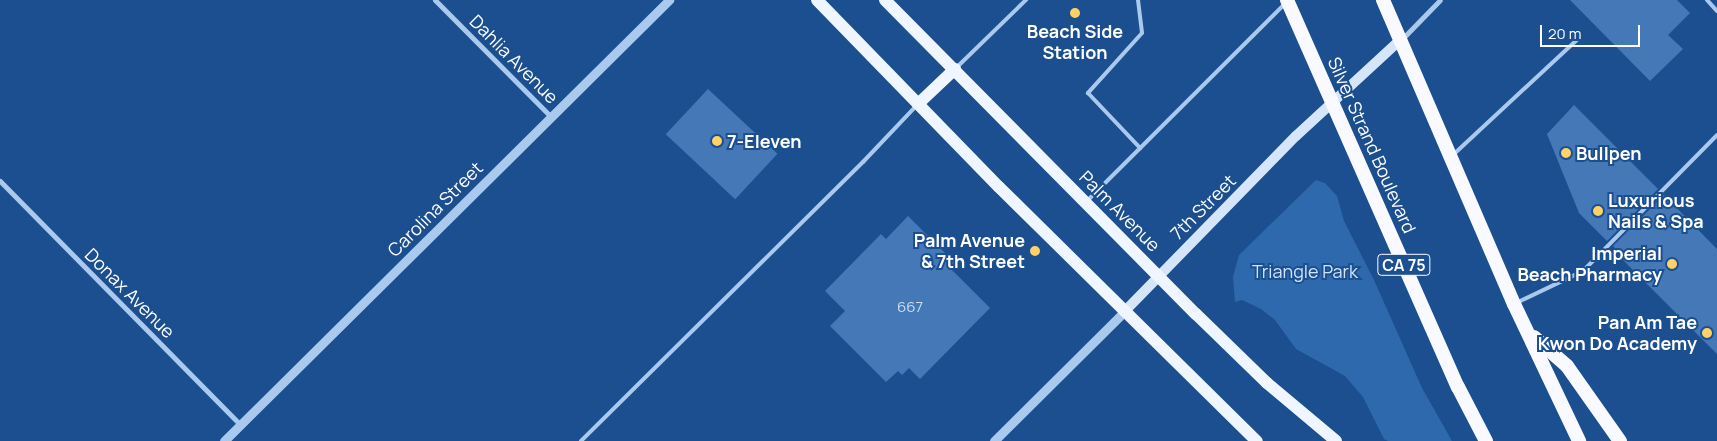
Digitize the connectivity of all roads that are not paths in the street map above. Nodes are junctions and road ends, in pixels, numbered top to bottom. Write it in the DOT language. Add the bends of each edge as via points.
graph roads {
  1 [pos="435,0"];
  2 [pos="669,0"];
  3 [pos="817,0"];
  4 [pos="885,0"];
  5 [pos="1026,0"];
  6 [pos="1138,0"];
  7 [pos="1287,0"];
  8 [pos="1383,0"];
  9 [pos="1440,0"];
  10 [pos="1706,0"];
  11 [pos="1717,10"];
  12 [pos="1580,37"];
  13 [pos="1400,40"];
  14 [pos="955,69"];
  15 [pos="1332,102"];
  16 [pos="918,104"];
  17 [pos="551,117"];
  18 [pos="1717,135"];
  19 [pos="1140,148"];
  20 [pos="1450,158"];
  21 [pos="0,181"];
  22 [pos="1086,202"];
  23 [pos="1159,275"];
  24 [pos="1514,304"];
  25 [pos="1124,312"];
  26 [pos="1529,333"];
  27 [pos="241,425"];
  28 [pos="224,441"];
  29 [pos="581,441"];
  30 [pos="994,441"];
  31 [pos="1256,441"];
  32 [pos="1336,441"];
  33 [pos="1486,441"];
  34 [pos="1579,441"];
  35 [pos="1620,441"];
  1 -- 17 [label="street, Dahlia Avenue"];
  2 -- 17 [label="street, Carolina Street"];
  3 -- 16 [label="main road"];
  4 -- 14 [label="main road, Palm Avenue"];
  5 -- 14 [label="lane"];
  6 -- 19 [label="lane" via="1142,33 1088,92"];
  7 -- 15 [label="highway, Silver Strand Boulevard / CA 75"];
  7 -- 19 [label="lane"];
  8 -- 13 [label="highway"];
  9 -- 13 [label="street, 7th Street"];
  10 -- 11 [label="lane"];
  12 -- 20 [label="lane"];
  13 -- 15 [label="main road, 7th Street"];
  13 -- 20 [label="highway"];
  14 -- 16 [label="main road"];
  14 -- 22 [label="main road, Palm Avenue"];
  15 -- 23 [label="main road, 7th Street"];
  15 -- 33 [label="highway, Silver Strand Boulevard / CA 75" via="1458,386"];
  16 -- 25 [label="main road"];
  16 -- 29 [label="lane"];
  17 -- 27 [label="street, Carolina Street"];
  18 -- 24 [label="lane" via="1583,271"];
  19 -- 22 [label="lane"];
  20 -- 24 [label="highway"];
  21 -- 27 [label="street, Donax Avenue"];
  22 -- 23 [label="main road, Palm Avenue"];
  23 -- 25 [label="main road, 7th Street"];
  23 -- 32 [label="main road, Palm Avenue" via="1267,383"];
  24 -- 26 [label="highway"];
  25 -- 30 [label="street, 7th Street"];
  25 -- 31 [label="main road"];
  26 -- 34 [label="highway"];
  26 -- 35 [label="highway" via="1566,366"];
  27 -- 28 [label="street, Carolina Street"];
}
